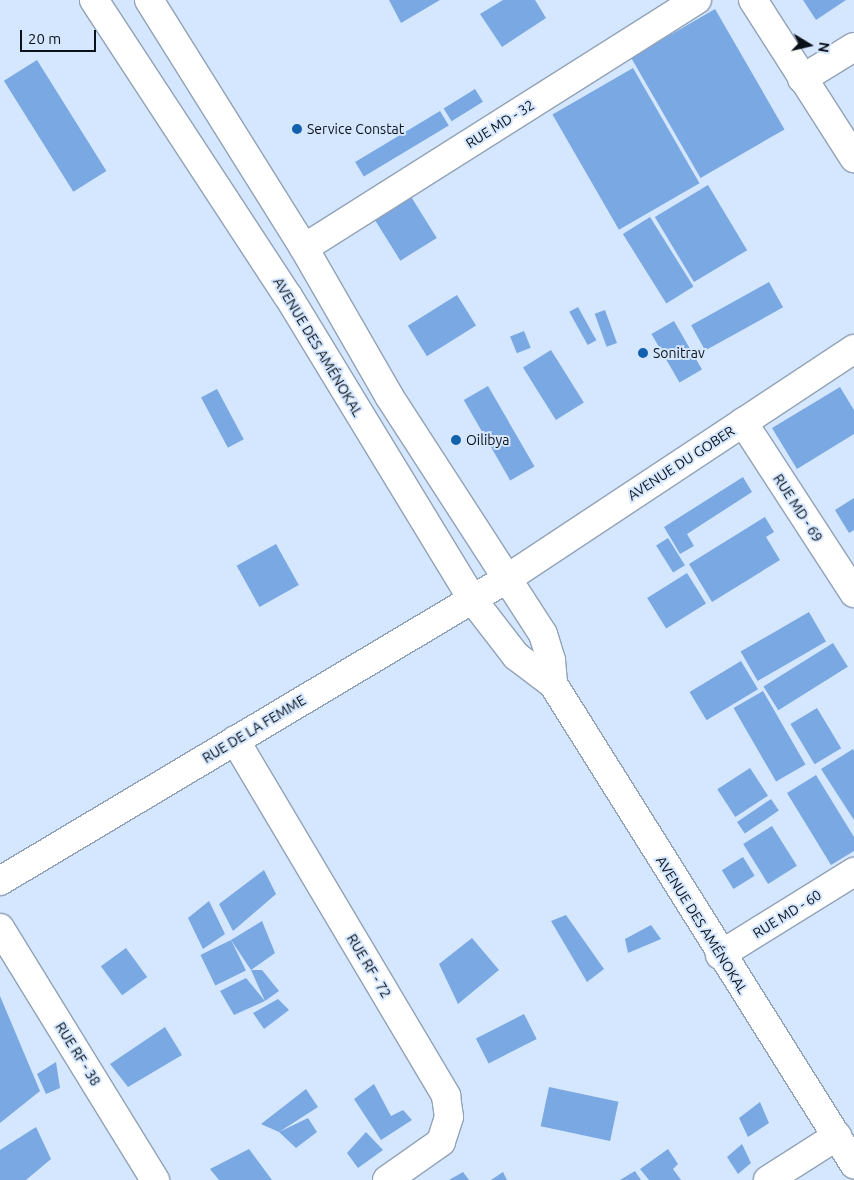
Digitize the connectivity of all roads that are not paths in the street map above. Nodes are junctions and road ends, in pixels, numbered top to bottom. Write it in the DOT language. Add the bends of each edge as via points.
graph roads {
  1 [pos="94,0"];
  2 [pos="149,0"];
  3 [pos="696,0"];
  4 [pos="753,0"];
  5 [pos="854,47"];
  6 [pos="802,79"];
  7 [pos="854,158"];
  8 [pos="251,167"];
  9 [pos="218,189"];
  10 [pos="304,248"];
  11 [pos="321,277"];
  12 [pos="288,296"];
  13 [pos="854,349"];
  14 [pos="743,422"];
  15 [pos="508,578"];
  16 [pos="854,593"];
  17 [pos="472,599"];
  18 [pos="553,684"];
  19 [pos="235,740"];
  20 [pos="854,872"];
  21 [pos="0,881"];
  22 [pos="0,928"];
  23 [pos="720,955"];
  24 [pos="836,1136"];
  25 [pos="854,1164"];
  26 [pos="155,1180"];
  27 [pos="388,1180"];
  28 [pos="768,1180"];
  1 -- 9 [label="street, AVENUE DES AMÉNOKAL"];
  2 -- 8 [label="street, AVENUE DES AMÉNOKAL"];
  3 -- 10 [label="street, RUE MD - 32"];
  4 -- 6 [label="street"];
  5 -- 6 [label="street"];
  6 -- 7 [label="street"];
  8 -- 9 [label="street"];
  8 -- 10 [label="street, AVENUE DES AMÉNOKAL"];
  9 -- 12 [label="street, AVENUE DES AMÉNOKAL"];
  10 -- 11 [label="street, AVENUE DES AMÉNOKAL"];
  11 -- 12 [label="street"];
  11 -- 15 [label="street, AVENUE DES AMÉNOKAL" via="389,396"];
  12 -- 17 [label="street, AVENUE DES AMÉNOKAL"];
  13 -- 14 [label="street, AVENUE DU GOBER"];
  14 -- 15 [label="street, AVENUE DU GOBER"];
  14 -- 16 [label="street, RUE MD - 69"];
  15 -- 17 [label="street, RUE DE LA FEMME"];
  15 -- 18 [label="street, AVENUE DES AMÉNOKAL" via="543,634 551,660"];
  17 -- 18 [label="street, AVENUE DES AMÉNOKAL" via="516,656"];
  17 -- 19 [label="street, RUE DE LA FEMME"];
  18 -- 23 [label="street, AVENUE DES AMÉNOKAL"];
  19 -- 21 [label="street, RUE DE LA FEMME"];
  19 -- 27 [label="street, RUE RF - 72" via="446,1096 448,1117 441,1142"];
  20 -- 23 [label="street, RUE MD - 60"];
  22 -- 26 [label="street, RUE RF - 38"];
  23 -- 24 [label="street, AVENUE DES AMÉNOKAL"];
  24 -- 25 [label="street, AVENUE DES AMÉNOKAL"];
  24 -- 28 [label="street"];
}
